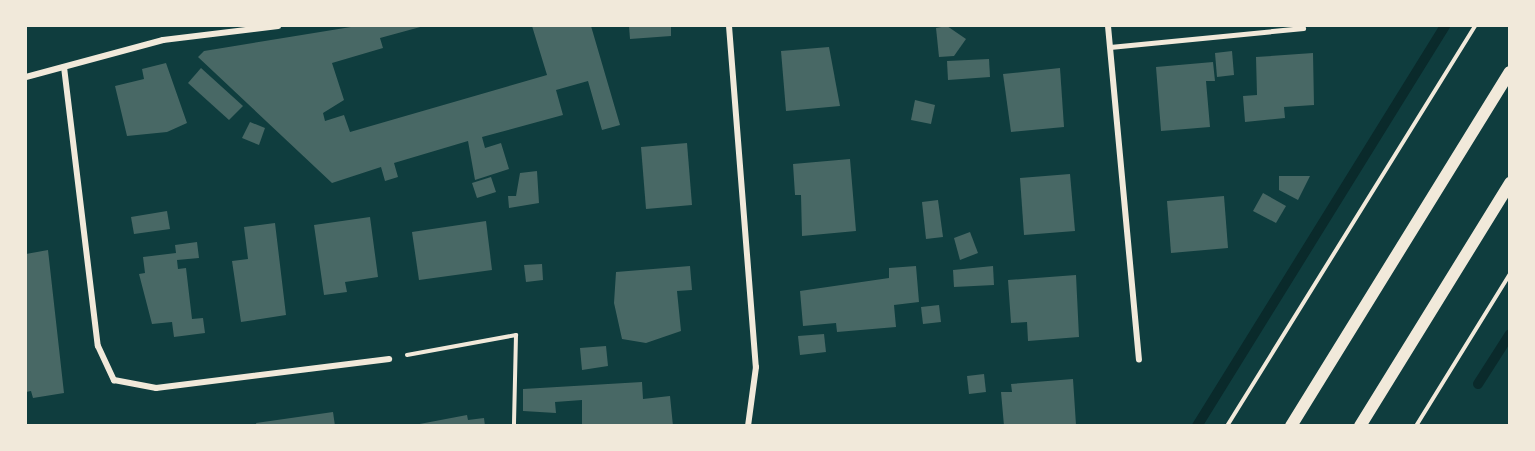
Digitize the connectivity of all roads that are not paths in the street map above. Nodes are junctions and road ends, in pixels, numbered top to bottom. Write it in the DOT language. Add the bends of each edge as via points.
graph roads {
  1 [pos="278,26"];
  2 [pos="729,26"];
  3 [pos="1108,26"];
  4 [pos="1303,28"];
  5 [pos="1110,47"];
  6 [pos="64,67"];
  7 [pos="1509,72"];
  8 [pos="26,77"];
  9 [pos="1509,183"];
  10 [pos="389,358"];
  11 [pos="1139,360"];
  12 [pos="748,426"];
  13 [pos="1291,426"];
  14 [pos="1360,426"];
  1 -- 6 [label="street" via="163,40"];
  2 -- 12 [label="street" via="756,367"];
  3 -- 5 [label="street"];
  4 -- 5 [label="lane"];
  5 -- 11 [label="street"];
  6 -- 8 [label="street"];
  6 -- 10 [label="street" via="98,346 114,380 156,388"];
  7 -- 13 [label="main road"];
  9 -- 14 [label="main road"];
}
